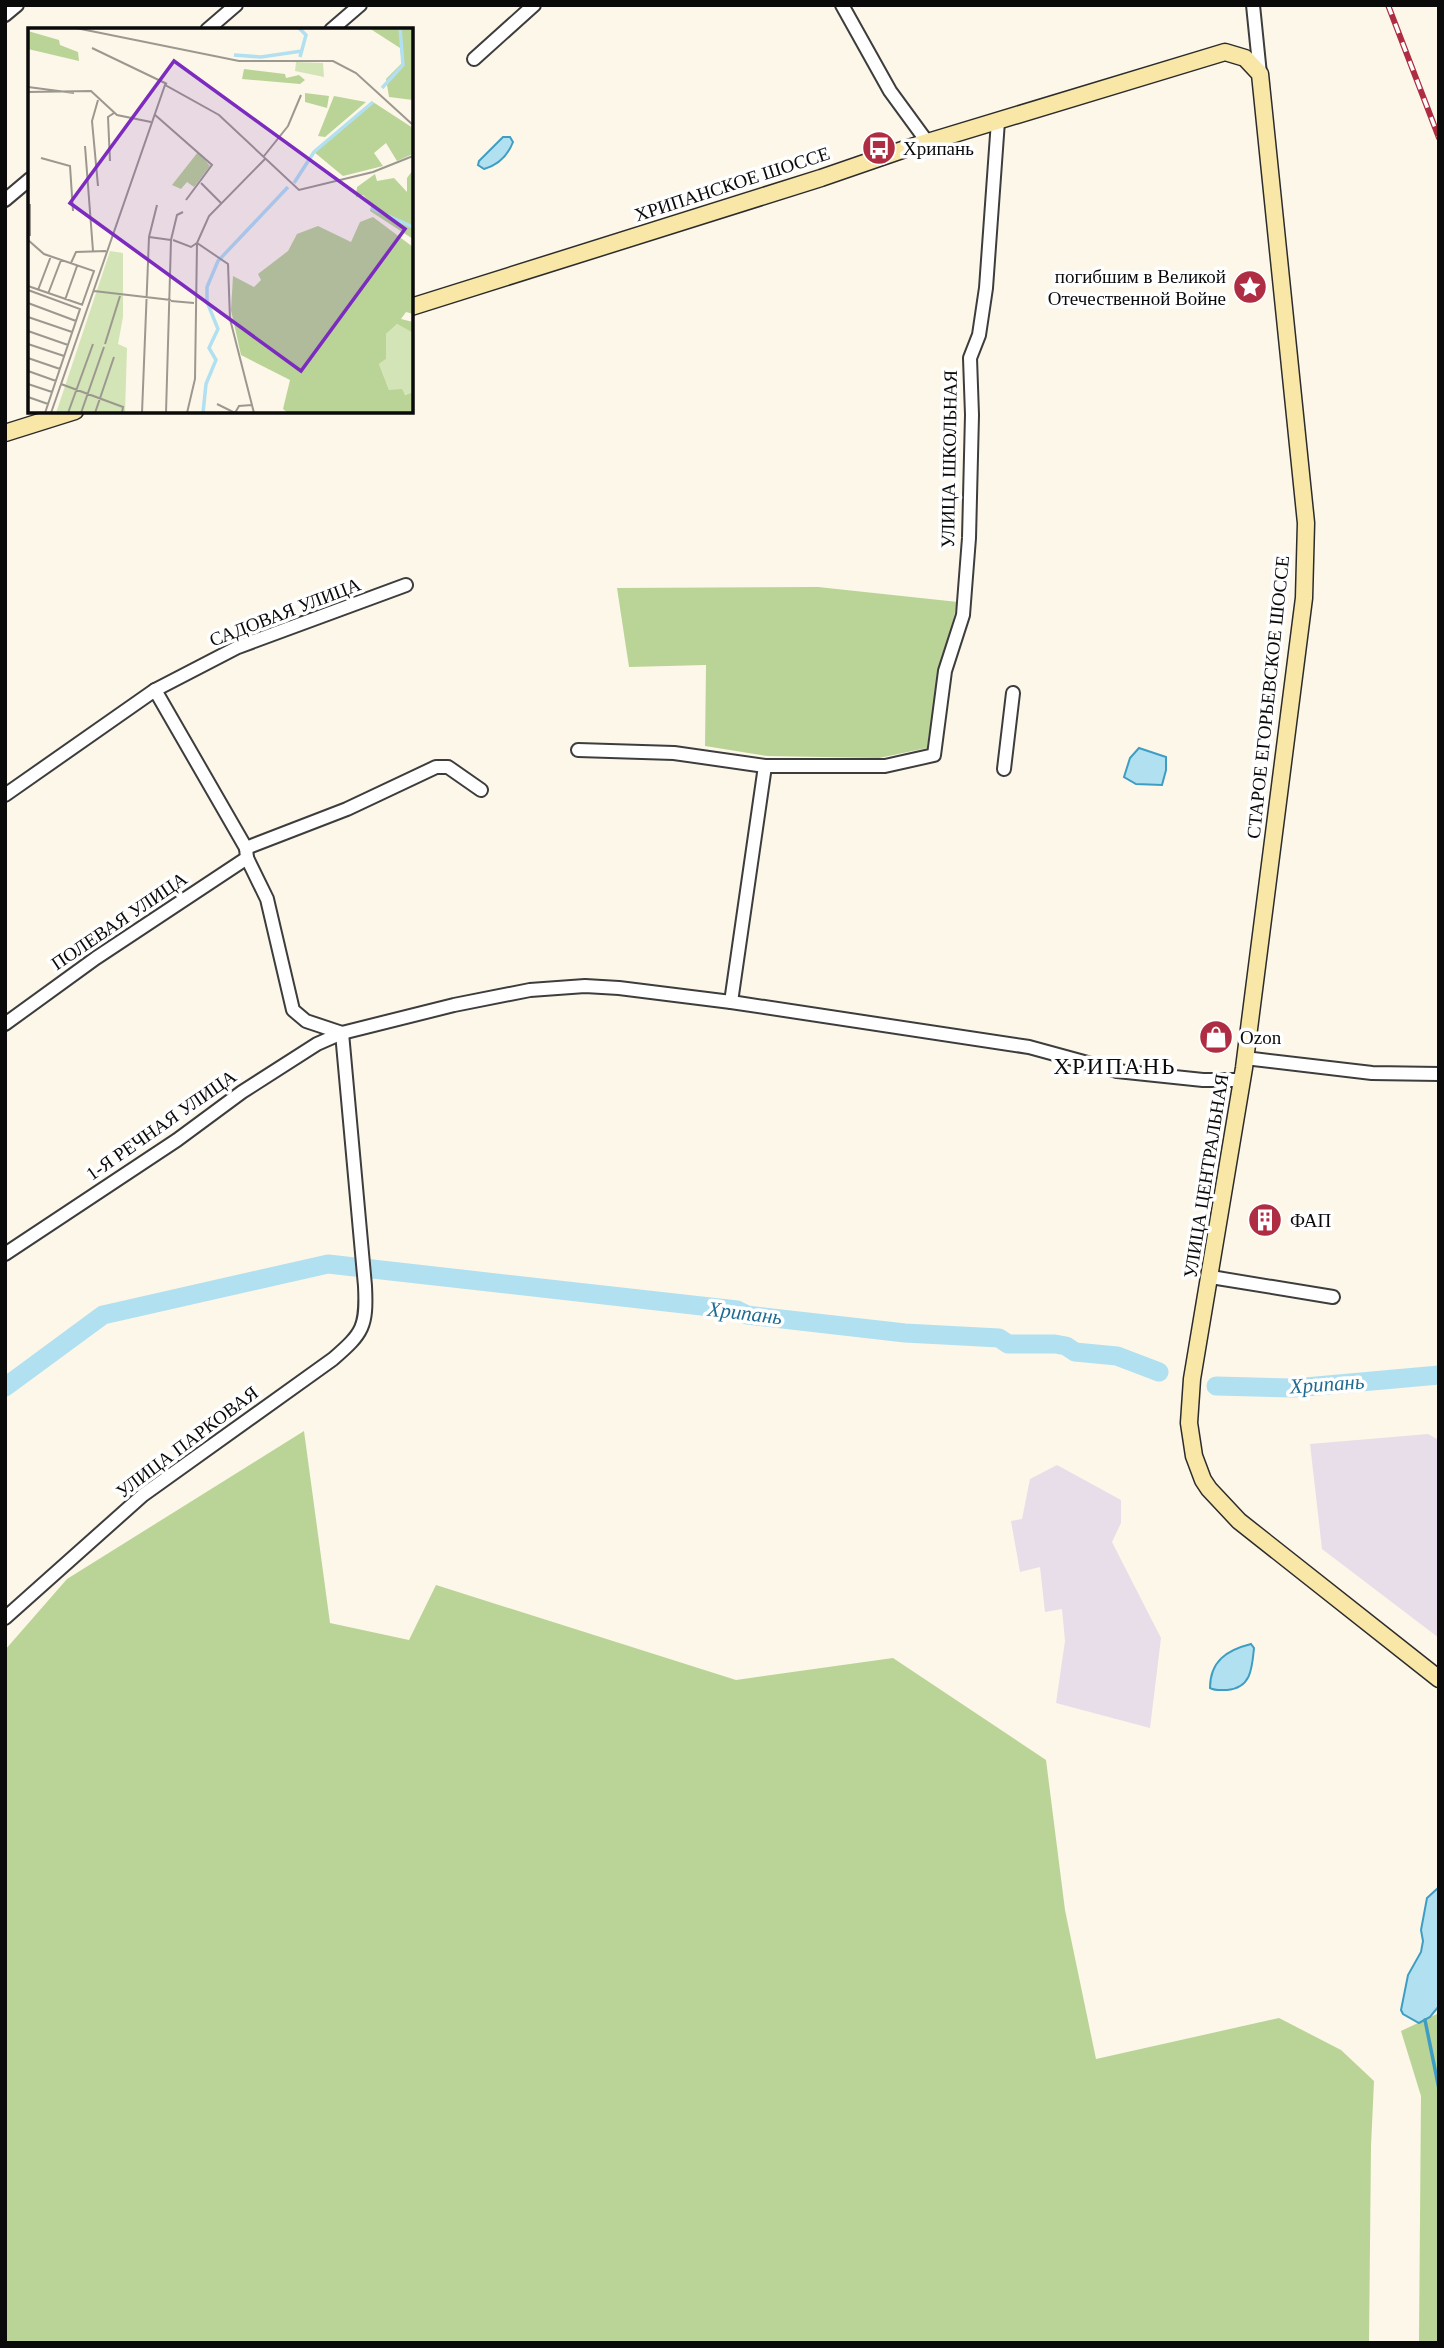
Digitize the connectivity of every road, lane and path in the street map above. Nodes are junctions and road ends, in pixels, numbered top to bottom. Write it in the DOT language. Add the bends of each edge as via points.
graph roads {
  1 [pos="17,5"];
  2 [pos="236,5"];
  3 [pos="360,5"];
  4 [pos="534,5"];
  5 [pos="842,5"];
  6 [pos="1253,5"];
  7 [pos="5,15"];
  8 [pos="209,28"];
  9 [pos="333,28"];
  10 [pos="474,59"];
  11 [pos="1260,74"];
  12 [pos="998,121"];
  13 [pos="928,143"];
  14 [pos="28,181"];
  15 [pos="5,200"];
  16 [pos="413,306"];
  17 [pos="69,413"];
  18 [pos="5,433"];
  19 [pos="406,585"];
  20 [pos="155,690"];
  21 [pos="1013,693"];
  22 [pos="578,750"];
  23 [pos="765,766"];
  24 [pos="1004,769"];
  25 [pos="481,790"];
  26 [pos="5,795"];
  27 [pos="247,853"];
  28 [pos="731,1002"];
  29 [pos="5,1024"];
  30 [pos="342,1033"];
  31 [pos="1245,1058"];
  32 [pos="1439,1074"];
  33 [pos="1242,1080"];
  34 [pos="5,1254"];
  35 [pos="1210,1277"];
  36 [pos="1333,1297"];
  37 [pos="5,1618"];
  38 [pos="1439,1679"];
  1 -- 7 [label="street"];
  2 -- 8 [label="street"];
  3 -- 9 [label="street"];
  4 -- 10 [label="street"];
  5 -- 13 [label="street" via="890,91"];
  6 -- 11 [label="street, СТАРОЕ ЕГОРЬЕВСКОЕ ШОССЕ"];
  11 -- 12 [label="main road, ХРИПАНСКОЕ ШОССЕ" via="1245,58 1225,52"];
  11 -- 31 [label="main road, СТАРОЕ ЕГОРЬЕВСКОЕ ШОССЕ" via="1306,523 1306,563"];
  12 -- 13 [label="main road, ХРИПАНСКОЕ ШОССЕ"];
  12 -- 23 [label="street, УЛИЦА ШКОЛЬНАЯ" via="986,288 979,335 970,358 969,538 962,615 946,671 934,755 885,766"];
  13 -- 16 [label="main road, ХРИПАНСКОЕ ШОССЕ"];
  14 -- 15 [label="street"];
  17 -- 18 [label="main road"];
  19 -- 20 [label="street, САДОВАЯ УЛИЦА" via="238,647"];
  20 -- 26 [label="street, САДОВАЯ УЛИЦА"];
  20 -- 27 [label="street"];
  21 -- 24 [label="street"];
  22 -- 23 [label="street" via="674,753"];
  23 -- 28 [label="street"];
  25 -- 27 [label="street, ПОЛЕВАЯ УЛИЦА" via="448,767 436,767"];
  27 -- 29 [label="street, ПОЛЕВАЯ УЛИЦА"];
  27 -- 30 [label="street" via="267,899 293,1010 306,1021"];
  28 -- 30 [label="street, 1-Я РЕЧНАЯ УЛИЦА" via="620,988 530,990"];
  28 -- 33 [label="street, 1-Я РЕЧНАЯ УЛИЦА" via="1029,1047 1117,1071"];
  30 -- 34 [label="street, 1-Я РЕЧНАЯ УЛИЦА" via="242,1092"];
  30 -- 37 [label="street, УЛИЦА ПАРКОВАЯ" via="365,1286 366,1308 357,1338 143,1495"];
  31 -- 32 [label="street" via="1372,1073"];
  31 -- 33 [label="main road, УЛИЦА ЦЕНТРАЛЬНАЯ"];
  33 -- 35 [label="main road, УЛИЦА ЦЕНТРАЛЬНАЯ"];
  35 -- 36 [label="street"];
  35 -- 38 [label="main road, УЛИЦА ЦЕНТРАЛЬНАЯ" via="1189,1423 1203,1480 1239,1521"];
}
